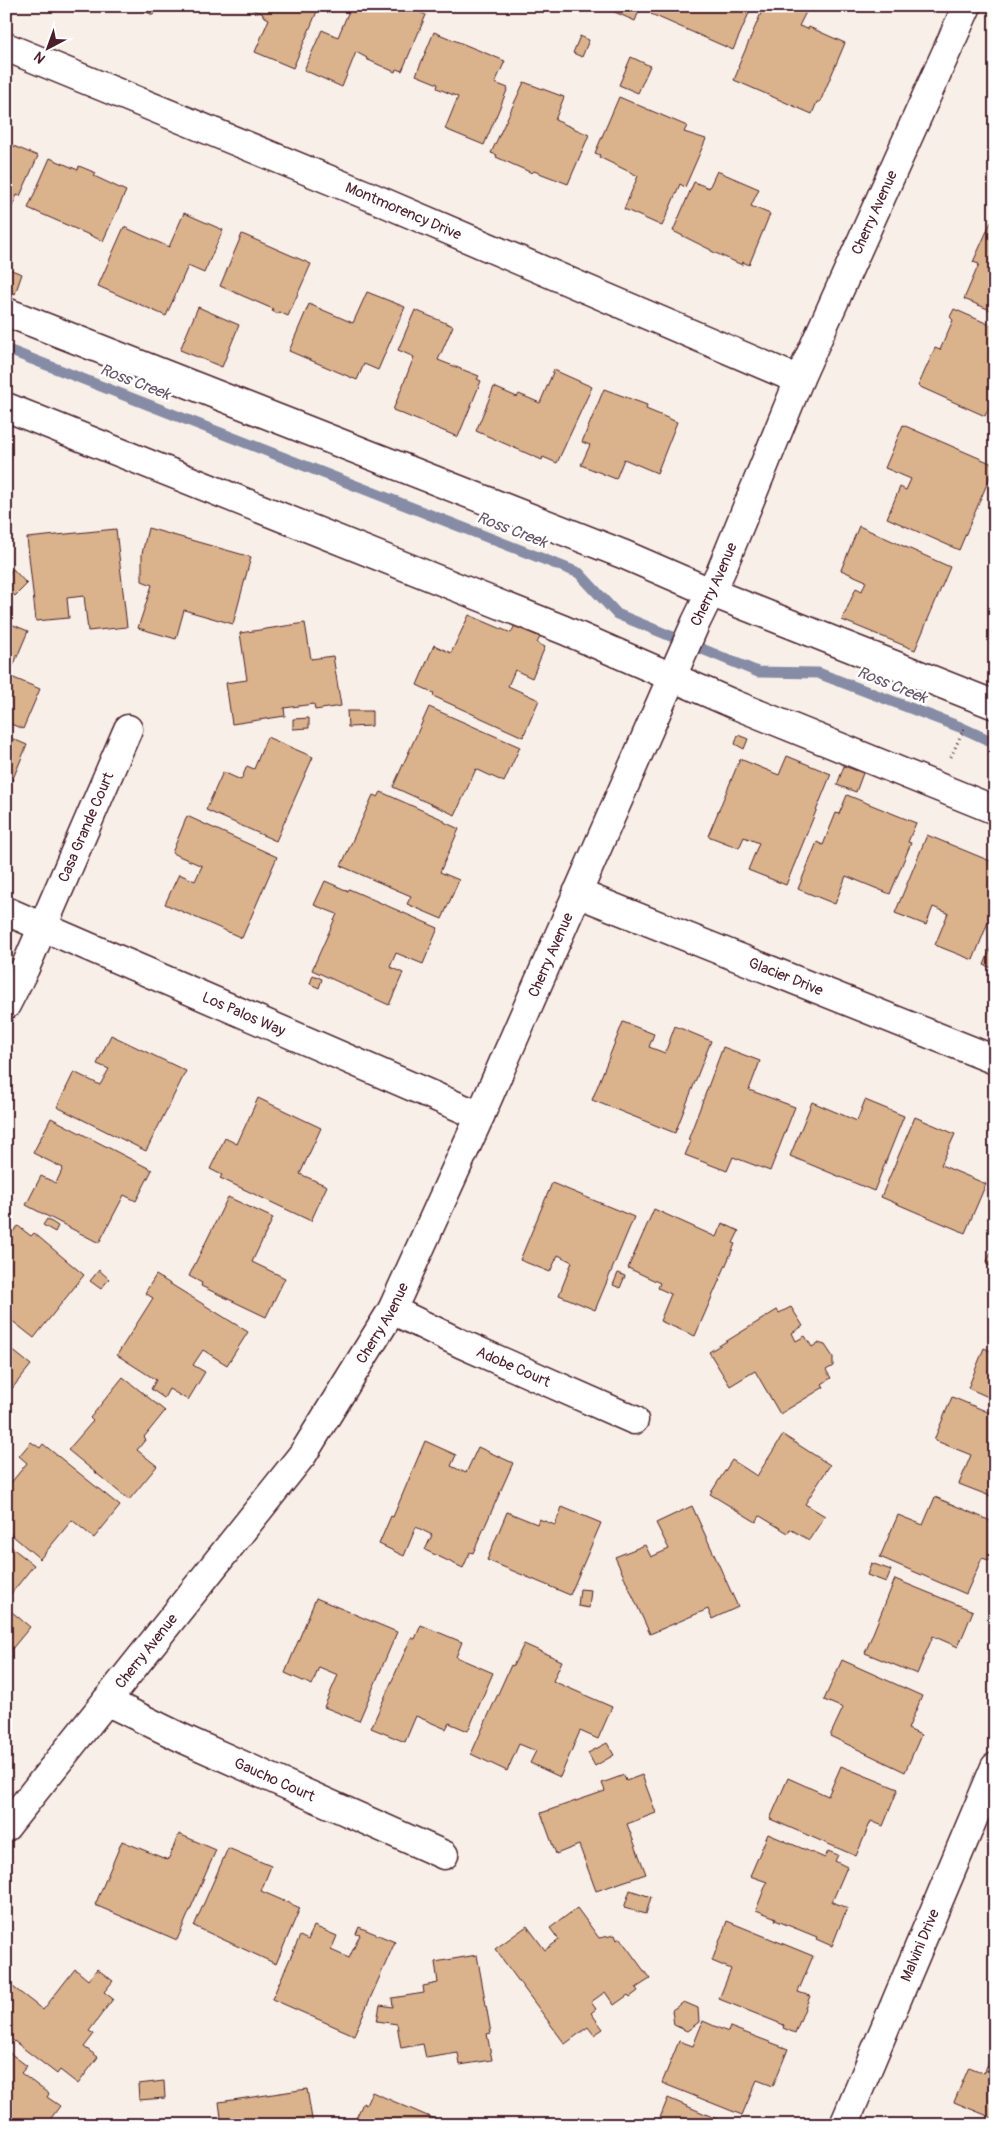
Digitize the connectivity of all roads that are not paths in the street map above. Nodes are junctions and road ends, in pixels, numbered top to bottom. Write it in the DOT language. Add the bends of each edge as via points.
graph roads {
  1 [pos="966,6"];
  2 [pos="6,47"];
  3 [pos="6,312"];
  4 [pos="799,380"];
  5 [pos="6,407"];
  6 [pos="710,592"];
  7 [pos="675,671"];
  8 [pos="995,705"];
  9 [pos="128,729"];
  10 [pos="995,810"];
  11 [pos="577,893"];
  12 [pos="6,911"];
  13 [pos="43,926"];
  14 [pos="6,1005"];
  15 [pos="995,1060"];
  16 [pos="480,1116"];
  17 [pos="392,1310"];
  18 [pos="634,1420"];
  19 [pos="106,1701"];
  20 [pos="995,1767"];
  21 [pos="6,1827"];
  22 [pos="444,1855"];
  23 [pos="844,2125"];
  1 -- 4 [label="street, Cherry Avenue"];
  2 -- 4 [label="street, Montmorency Drive" via="369,196"];
  3 -- 6 [label="street"];
  4 -- 6 [label="street, Cherry Avenue"];
  5 -- 7 [label="street" via="564,630"];
  6 -- 7 [label="street, Cherry Avenue"];
  6 -- 8 [label="street"];
  7 -- 10 [label="street"];
  7 -- 11 [label="street, Cherry Avenue"];
  9 -- 13 [label="street, Casa Grande Court"];
  11 -- 15 [label="street, Glacier Drive"];
  11 -- 16 [label="street, Cherry Avenue"];
  12 -- 13 [label="street, Los Palos Way"];
  13 -- 14 [label="street, Casa Grande Court"];
  13 -- 16 [label="street, Los Palos Way"];
  16 -- 17 [label="street, Cherry Avenue"];
  17 -- 18 [label="street, Adobe Court"];
  17 -- 19 [label="street, Cherry Avenue" via="303,1454"];
  19 -- 21 [label="street, Cherry Avenue"];
  19 -- 22 [label="street, Gaucho Court"];
  20 -- 23 [label="street, Malvini Drive"];
}
